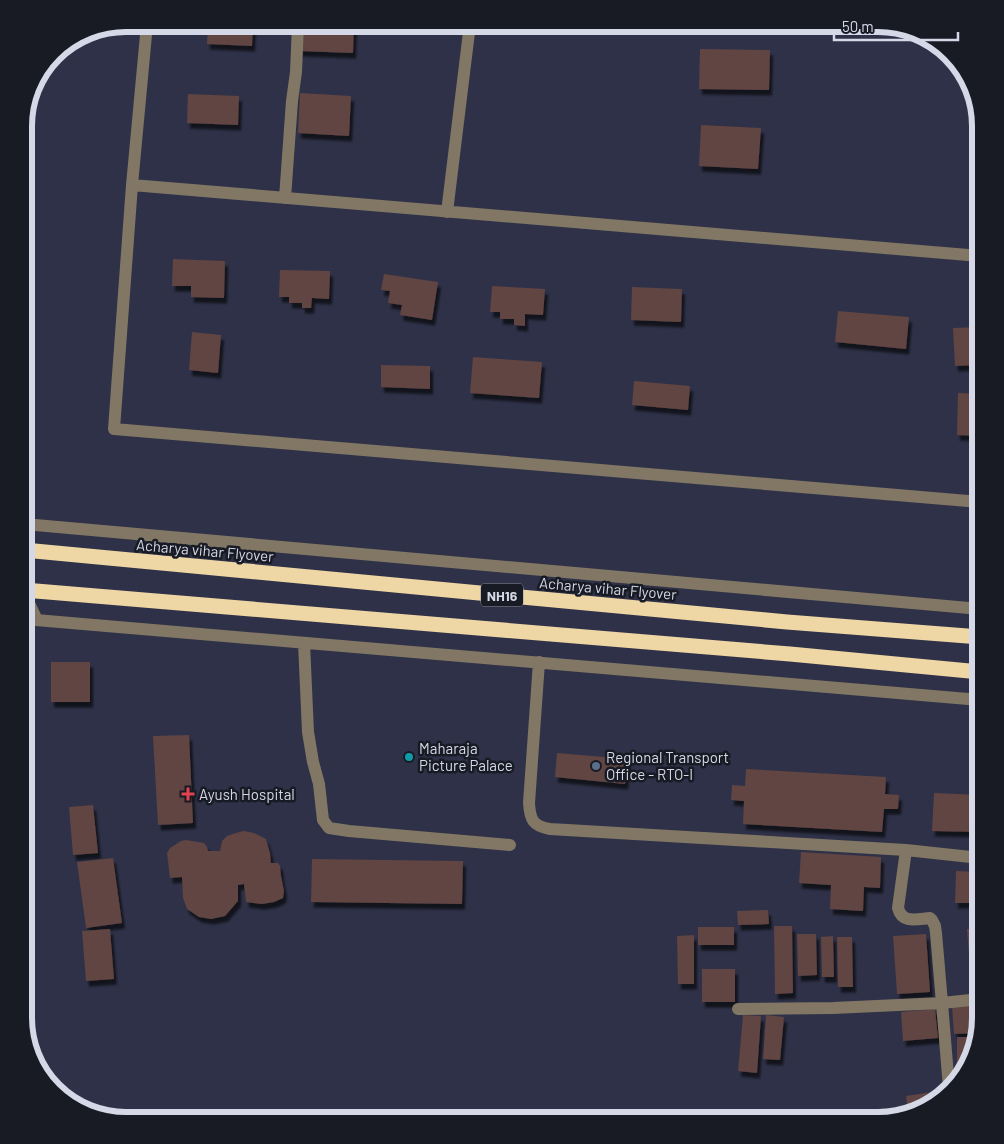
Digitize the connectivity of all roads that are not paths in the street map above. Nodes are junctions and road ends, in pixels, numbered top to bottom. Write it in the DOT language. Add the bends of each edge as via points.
graph roads {
  1 [pos="146,32"];
  2 [pos="298,32"];
  3 [pos="469,32"];
  4 [pos="132,185"];
  5 [pos="285,198"];
  6 [pos="447,212"];
  7 [pos="972,255"];
  8 [pos="972,501"];
  9 [pos="33,525"];
  10 [pos="33,551"];
  11 [pos="32,591"];
  12 [pos="972,608"];
  13 [pos="32,610"];
  14 [pos="32,620"];
  15 [pos="37,620"];
  16 [pos="972,636"];
  17 [pos="304,642"];
  18 [pos="539,662"];
  19 [pos="972,671"];
  20 [pos="972,699"];
  21 [pos="510,845"];
  22 [pos="906,850"];
  23 [pos="972,857"];
  24 [pos="972,1000"];
  25 [pos="942,1003"];
  26 [pos="738,1009"];
  27 [pos="948,1080"];
  1 -- 4 [label="street"];
  2 -- 5 [label="street"];
  3 -- 6 [label="street"];
  4 -- 5 [label="street"];
  4 -- 8 [label="street" via="114,429"];
  5 -- 6 [label="street"];
  6 -- 7 [label="street"];
  9 -- 12 [label="street"];
  10 -- 16 [label="highway, Acharya vihar Flyover / NH16"];
  11 -- 19 [label="highway, NH16, bridge"];
  13 -- 15 [label="street"];
  14 -- 15 [label="street"];
  15 -- 17 [label="street"];
  17 -- 18 [label="street"];
  17 -- 21 [label="street" via="308,732 323,820 329,828"];
  18 -- 20 [label="street"];
  18 -- 22 [label="street" via="529,814 540,827"];
  22 -- 23 [label="street"];
  22 -- 25 [label="street" via="898,908 904,918 930,918 935,926"];
  24 -- 25 [label="street"];
  25 -- 26 [label="street"];
  25 -- 27 [label="street"];
}
